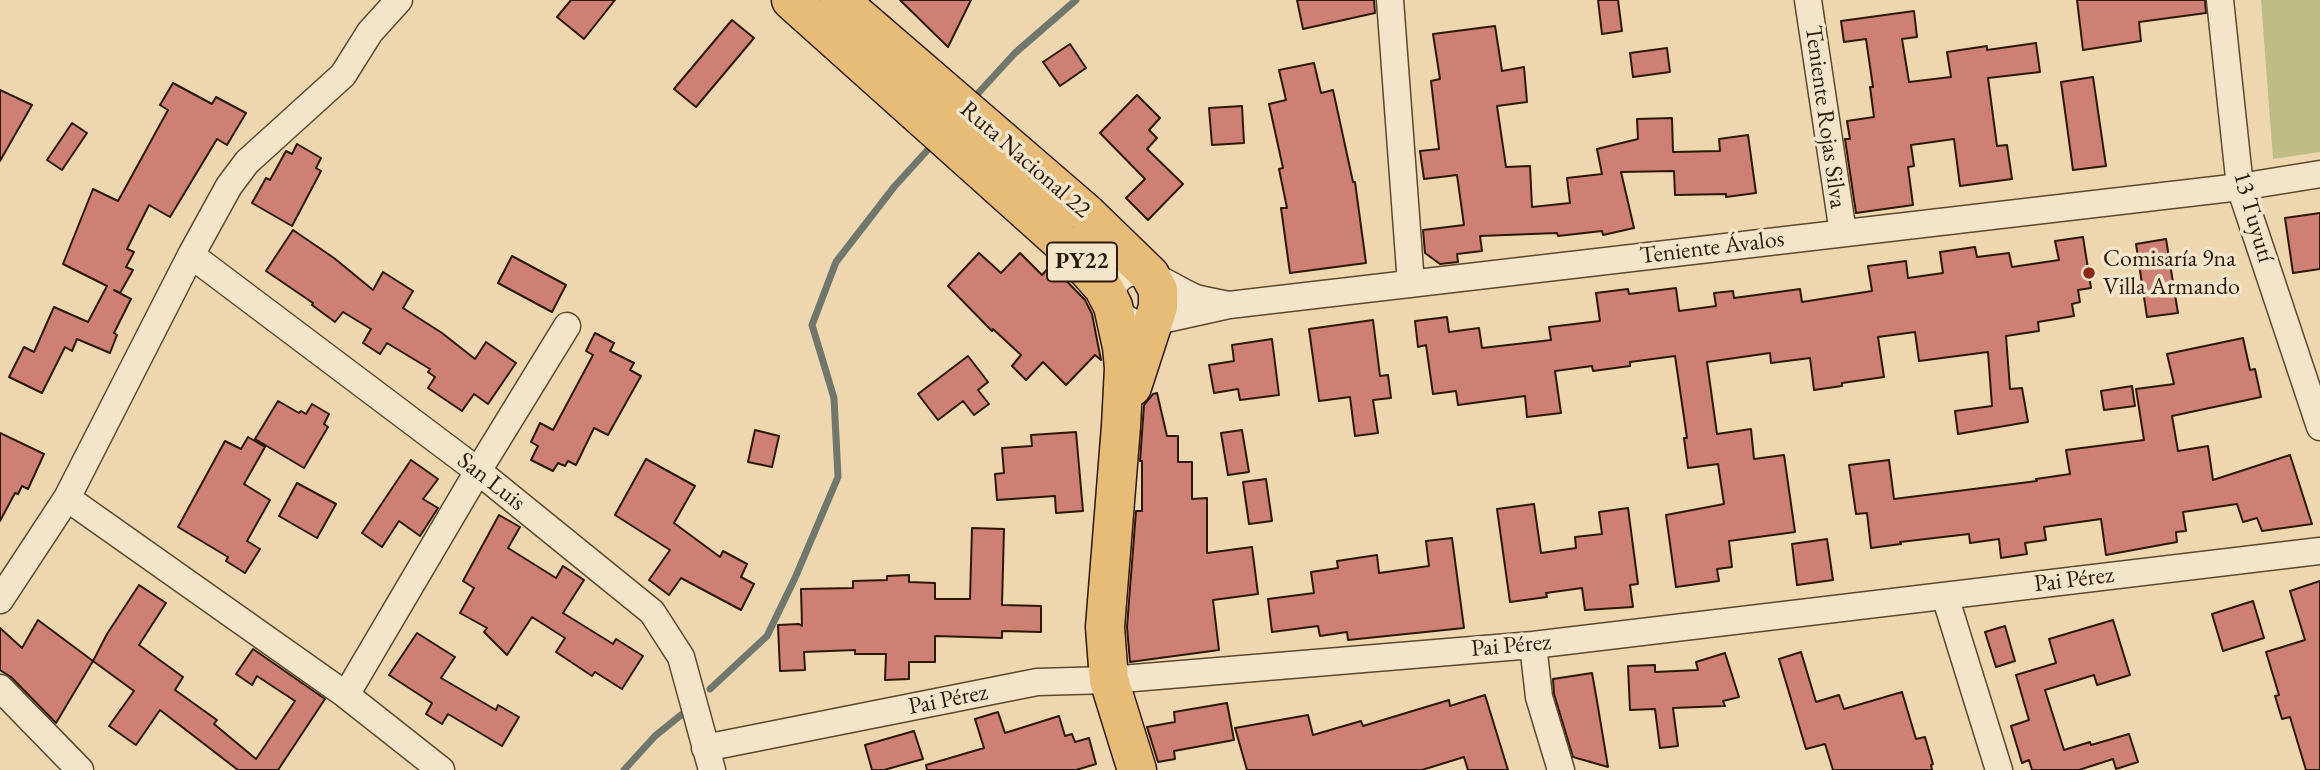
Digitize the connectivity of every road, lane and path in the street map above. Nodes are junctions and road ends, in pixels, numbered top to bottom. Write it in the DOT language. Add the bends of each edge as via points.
graph roads {
  1 [pos="398,0"];
  2 [pos="791,0"];
  3 [pos="839,0"];
  4 [pos="1390,0"];
  5 [pos="1808,0"];
  6 [pos="2220,0"];
  7 [pos="953,121"];
  8 [pos="2320,174"];
  9 [pos="2240,187"];
  10 [pos="1843,233"];
  11 [pos="191,255"];
  12 [pos="1150,275"];
  13 [pos="1411,284"];
  14 [pos="1229,305"];
  15 [pos="1113,306"];
  16 [pos="1154,322"];
  17 [pos="567,326"];
  18 [pos="1121,426"];
  19 [pos="2320,427"];
  20 [pos="478,471"];
  21 [pos="67,498"];
  22 [pos="2320,551"];
  23 [pos="1945,596"];
  24 [pos="0,600"];
  25 [pos="1533,645"];
  26 [pos="1109,680"];
  27 [pos="0,688"];
  28 [pos="346,695"];
  29 [pos="708,759"];
  30 [pos="80,770"];
  31 [pos="441,770"];
  32 [pos="1137,770"];
  33 [pos="1561,770"];
  34 [pos="1999,770"];
  1 -- 11 [label="street" via="342,75 247,162"];
  2 -- 7 [label="highway, Ruta Nacional 22 / PY22"];
  3 -- 7 [label="highway, Ruta Nacional 22 / PY22"];
  4 -- 13 [label="street"];
  5 -- 10 [label="street, Teniente Rojas Silva"];
  6 -- 9 [label="street, 13 Tuyutí"];
  7 -- 12 [label="highway, Ruta Nacional 22 / PY22" via="1086,213"];
  7 -- 15 [label="highway, Ruta Nacional 22 / PY22" via="1089,269"];
  8 -- 9 [label="street, Teniente Ávalos"];
  9 -- 10 [label="street, Teniente Ávalos"];
  9 -- 19 [label="street, 13 Tuyutí"];
  10 -- 13 [label="street, Teniente Ávalos"];
  11 -- 20 [label="street, San Luis"];
  11 -- 21 [label="street"];
  12 -- 14 [label="street" via="1197,298"];
  12 -- 15 [label="street" via="1127,274 1117,282"];
  12 -- 16 [label="highway, Ruta Nacional 22 / PY22" via="1158,290"];
  13 -- 14 [label="street, Teniente Ávalos"];
  14 -- 16 [label="street, Teniente Ávalos"];
  15 -- 16 [label="street, Teniente Ávalos" via="1129,322"];
  15 -- 18 [label="highway, Ruta Nacional 22 / PY22" via="1124,368"];
  16 -- 18 [label="highway, Ruta Nacional 22 / PY22"];
  17 -- 20 [label="street"];
  18 -- 26 [label="highway, Ruta Nacional 22 / PY22" via="1105,627"];
  20 -- 28 [label="street"];
  20 -- 29 [label="street, San Luis" via="652,612 681,657"];
  21 -- 24 [label="street"];
  21 -- 28 [label="street"];
  22 -- 23 [label="street, Pai Pérez"];
  23 -- 25 [label="street, Pai Pérez"];
  23 -- 34 [label="street"];
  25 -- 26 [label="street, Pai Pérez"];
  25 -- 33 [label="street" via="1539,698"];
  26 -- 29 [label="street, Pai Pérez" via="1037,682"];
  26 -- 32 [label="highway, Ruta Nacional 22 / PY22"];
  27 -- 30 [label="street"];
  28 -- 31 [label="street"];
}
